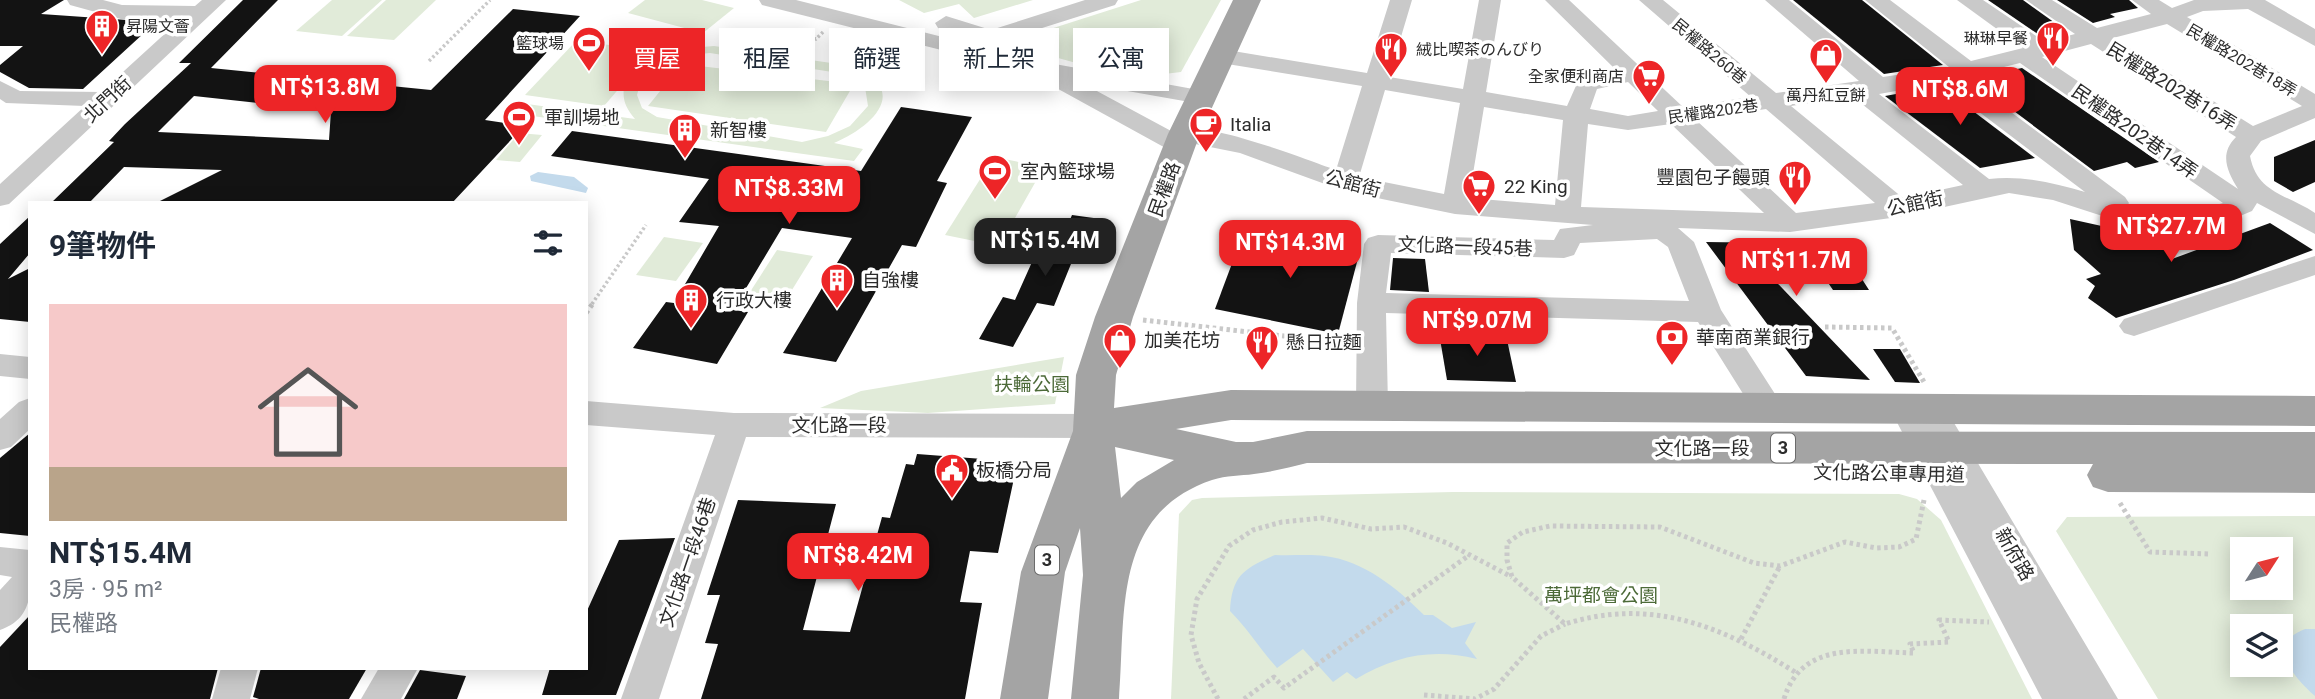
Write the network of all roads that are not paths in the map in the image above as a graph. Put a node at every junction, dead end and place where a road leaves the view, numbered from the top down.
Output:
1 (78, 0) edge
2 (770, 0) edge
3 (1042, 0) edge
4 (1073, 0) edge
5 (1107, 0) edge
6 (1247, 0) edge
7 (1401, 0) edge
8 (1490, 0) edge
9 (1556, 0) edge
10 (1650, 0) edge
11 (1776, 0) edge
12 (1876, 0) edge
13 (1968, 0) edge
14 (2037, 0) edge
15 (2143, 0) edge
16 (2251, 1) edge
17 (2197, 2) edge
18 (208, 7) edge
19 (2170, 16) junction
20 (962, 28) edge
21 (965, 28) edge
22 (1019, 28) edge
23 (939, 29) edge
24 (2094, 36) junction
25 (2315, 39) edge
26 (2034, 53) junction
27 (1221, 56) junction
28 (1059, 72) edge
29 (1957, 73) junction
30 (1632, 74) junction
31 (1059, 78) edge
32 (1378, 81) junction
33 (1869, 88) junction
34 (5, 97) edge
35 (1201, 97) junction
36 (1475, 97) junction
37 (107, 99) junction
38 (1770, 103) junction
39 (2315, 106) edge
40 (1576, 115) junction
41 (1675, 116) junction
42 (2250, 135) junction
43 (1182, 140) junction
44 (35, 166) junction
45 (0, 180) edge
46 (1345, 182) junction
47 (1984, 188) junction
48 (2315, 194) edge
49 (0, 198) edge
50 (2248, 198) junction
51 (1455, 205) junction
52 (2284, 205) junction
53 (1898, 208) junction
54 (1567, 214) junction
55 (2136, 218) junction
56 (1790, 223) junction
57 (2315, 225) edge
58 (1662, 230) joint
59 (2315, 265) edge
60 (1371, 303) junction
61 (1707, 312) junction
62 (2134, 326) dead end
63 (0, 365) edge
64 (28, 368) edge
65 (1372, 406) junction
66 (1768, 408) junction
67 (2315, 411) edge
68 (28, 412) edge
69 (588, 412) edge
70 (734, 425) junction
71 (1093, 426) junction
72 (0, 438) edge
73 (1934, 443) junction
74 (2315, 448) edge
75 (1244, 458) junction
76 (2315, 476) edge
77 (0, 561) edge
78 (28, 564) edge
79 (1106, 575) junction
80 (28, 582) edge
81 (0, 615) edge
82 (239, 670) edge
83 (399, 670) edge
84 (231, 699) edge
85 (380, 699) edge
86 (640, 699) edge
87 (1024, 699) edge
88 (1095, 699) edge
89 (2062, 699) edge
90 (2099, 699) edge

1 - 18 street
2 - 23 street
3 - 20 street
4 - 21 street
5 - 22 street
6 - 27 main road, 民權路
7 - 32 street
8 - 36 street
9 - 30 street
10 - 38 street, 民權路260巷
11 - 33 street
12 - 29 street
13 - 26 street, 民權路202巷14弄
14 - 24 street, 民權路202巷16弄
15 - 19 street, 民權路202巷18弄
16 - 17 street, 民權路202巷
16 - 25 street
17 - 19 street, 民權路202巷
18 - 37 street, 北門街
19 - 24 street, 民權路202巷
19 - 39 street, 民權路202巷18弄
24 - 26 street, 民權路202巷
24 - 42 street, 民權路202巷16弄
26 - 29 street, 民權路202巷
26 - 50 street, 民權路202巷14弄
27 - 32 street, 民權路202巷
27 - 35 main road, 民權路
28 - 35 street
29 - 33 street, 民權路202巷
29 - 55 street
30 - 40 street
30 - 41 street
31 - 43 street, 公館街
32 - 36 street, 民權路202巷
32 - 46 street
33 - 38 street, 民權路202巷
33 - 47 street
34 - 37 street
35 - 43 main road, 民權路
36 - 40 street, 民權路202巷
36 - 51 street
37 - 44 street, 北門街
38 - 41 street, 民權路202巷
38 - 53 street, 民權路260巷
39 - 42 street
40 - 41 street, 民權路202巷
40 - 54 street
41 - 56 street
42 - 50 street
43 - 46 street, 公館街
43 - 71 main road, 民權路
44 - 45 street
44 - 49 street, 北門街
46 - 51 street, 公館街
47 - 53 street, 公館街
47 - 55 street, 公館街
48 - 52 street
50 - 52 street, 民權路202巷14弄
50 - 55 street, 公館街
51 - 54 street, 公館街
52 - 57 street, 民權路202巷14弄
53 - 56 street, 公館街
54 - 56 street, 公館街
58 - 60 lane, 文化路一段45巷
58 - 61 street
59 - 62 street
60 - 61 street
60 - 65 lane, 文化路一段45巷
61 - 66 street
63 - 64 street
65 - 66 main road, 文化路一段 / 3
65 - 71 main road, 文化路一段 / 3
66 - 73 main road, 文化路一段 / 3
67 - 73 main road, 文化路一段 / 3
68 - 72 street
69 - 70 street, 文化路一段
70 - 71 street, 文化路一段
70 - 86 street, 文化路一段46巷
71 - 75 main road, 文化路一段 / 3
71 - 79 main road, 民權路
71 - 87 main road, 民權路 / 3
73 - 74 main road, 文化路一段 / 3
73 - 75 main road, 文化路公車專用道 / 3
73 - 76 main road, 文化路公車專用道 / 3
73 - 89 street, 新府路
73 - 90 street, 新府路
75 - 79 main road
77 - 78 street
79 - 88 main road, 民權路
80 - 81 street
82 - 84 street
83 - 85 street

